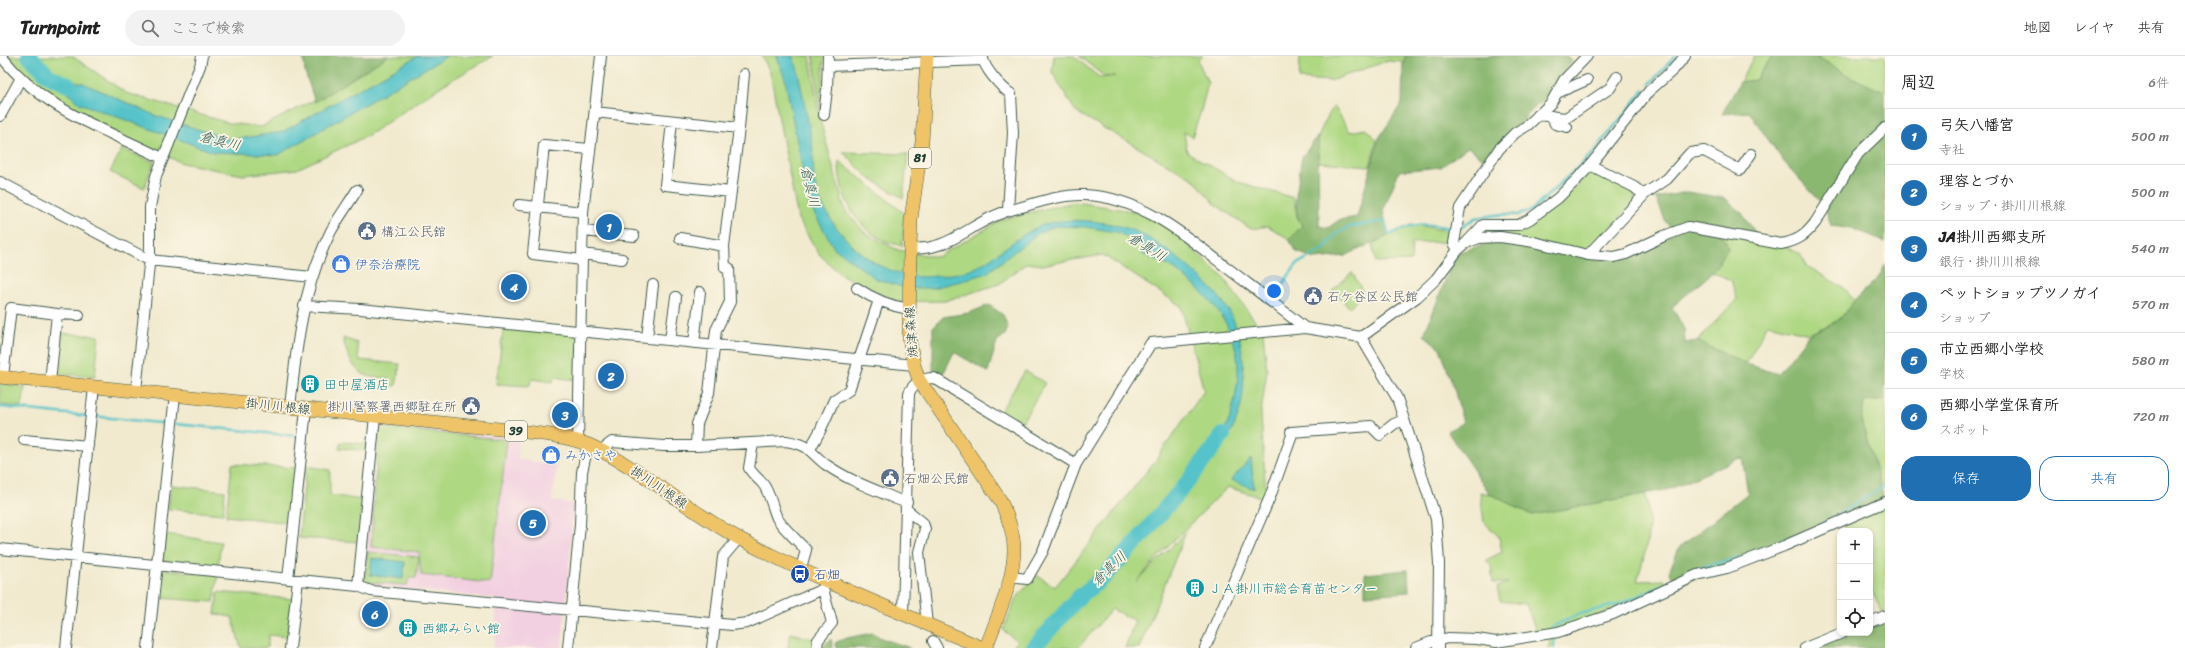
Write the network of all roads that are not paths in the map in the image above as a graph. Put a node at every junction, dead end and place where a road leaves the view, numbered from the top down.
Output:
1 (1, 56) edge
2 (202, 56) edge
3 (601, 56) edge
4 (1587, 56) edge
5 (1685, 56) edge
6 (983, 58) edge
7 (928, 59) edge
8 (828, 61) edge
9 (744, 74) dead end
10 (1616, 77) dead end
11 (21, 78) junction
12 (1587, 80) dead end
13 (1557, 93) junction
14 (595, 112) junction
15 (824, 115) dead end
16 (1538, 115) junction
17 (0, 116) edge
18 (1552, 116) junction
19 (672, 122) junction
20 (739, 128) junction
21 (1567, 128) dead end
22 (1885, 128) edge
23 (590, 149) junction
24 (1751, 154) dead end
25 (163, 156) junction
26 (1590, 166) junction
27 (0, 182) edge
28 (357, 190) dead end
29 (731, 192) junction
30 (1644, 195) junction
31 (519, 205) dead end
32 (538, 208) junction
33 (1008, 210) junction
34 (583, 212) junction
35 (583, 231) junction
36 (634, 236) dead end
37 (680, 238) dead end
38 (724, 246) junction
39 (1462, 247) junction
40 (910, 255) junction
41 (1588, 255) junction
42 (582, 257) junction
43 (622, 259) dead end
44 (149, 260) junction
45 (312, 276) junction
46 (653, 285) dead end
47 (857, 288) dead end
48 (700, 292) dead end
49 (676, 297) dead end
50 (879, 300) junction
51 (304, 306) junction
52 (909, 307) junction
53 (57, 314) junction
54 (80, 315) dead end
55 (1305, 328) junction
56 (581, 332) junction
57 (1360, 337) junction
58 (647, 338) junction
59 (670, 340) junction
60 (694, 343) junction
61 (714, 345) junction
62 (861, 359) junction
63 (914, 365) junction
64 (2, 377) edge
65 (920, 380) junction
66 (50, 382) junction
67 (94, 387) junction
68 (136, 391) junction
69 (175, 395) junction
70 (290, 408) junction
71 (306, 409) junction
72 (376, 416) junction
73 (1404, 420) junction
74 (24, 440) dead end
75 (753, 444) junction
76 (88, 446) junction
77 (589, 446) junction
78 (696, 446) junction
79 (810, 449) junction
80 (1076, 464) junction
81 (1885, 502) edge
82 (907, 506) junction
83 (739, 538) junction
84 (0, 549) edge
85 (76, 557) junction
86 (157, 566) junction
87 (801, 568) junction
88 (905, 571) junction
89 (922, 571) junction
90 (1010, 577) junction
91 (293, 580) junction
92 (825, 585) junction
93 (358, 586) junction
94 (572, 610) junction
95 (903, 614) junction
96 (1885, 616) edge
97 (1873, 621) edge
98 (715, 623) junction
99 (927, 624) junction
100 (1837, 635) edge
101 (1438, 644) edge
102 (66, 648) edge
103 (148, 648) edge
104 (290, 648) edge
105 (568, 648) edge
106 (712, 648) edge
107 (817, 648) edge
108 (985, 648) edge
109 (1205, 648) edge
110 (1416, 648) edge
111 (1805, 648) edge

1 - 11 street
2 - 25 street
3 - 14 street
4 - 13 street
5 - 26 street
6 - 7 street
6 - 33 street
7 - 8 street
7 - 40 main road, 焼津森線 / 81
8 - 15 street
9 - 20 street
10 - 18 street
11 - 17 street
11 - 25 street
12 - 13 street
13 - 16 street
14 - 19 street
14 - 23 street
16 - 18 street
16 - 39 street
18 - 21 street
19 - 20 street
19 - 29 street
20 - 29 street
22 - 41 street
23 - 32 street
23 - 34 street
24 - 30 street
25 - 44 street
26 - 30 street
26 - 39 street
27 - 44 street
28 - 45 street
29 - 38 street
30 - 41 street
31 - 32 street
32 - 34 street
32 - 42 street
33 - 40 street
33 - 55 street
34 - 35 street
35 - 36 street
35 - 42 street
37 - 38 street
38 - 61 street
39 - 41 street
39 - 57 street
40 - 52 main road, 焼津森線 / 81
42 - 43 street
42 - 56 street
44 - 45 street
44 - 68 street
45 - 51 street
46 - 58 street
47 - 50 street
48 - 60 street
49 - 59 street
50 - 52 street
50 - 62 street
51 - 56 street
51 - 70 street
52 - 63 main road, 焼津森線 / 81
53 - 54 street
53 - 64 street
53 - 66 street
55 - 57 street
55 - 80 street
56 - 58 street
56 - 77 street
57 - 73 street
58 - 59 street
59 - 60 street
60 - 61 street
61 - 62 street
61 - 78 street
62 - 63 street
62 - 79 street
63 - 65 main road, 焼津森線 / 81
64 - 66 main road, 掛川川根線 / 39
65 - 80 street
65 - 82 street
65 - 90 main road, 焼津森線 / 81
66 - 67 main road, 掛川川根線 / 39
67 - 68 main road, 掛川川根線 / 39
67 - 76 street
68 - 69 main road, 掛川川根線 / 39
69 - 70 main road, 掛川川根線 / 39
69 - 86 street
70 - 71 main road, 掛川川根線 / 39
71 - 72 main road, 掛川川根線 / 39
71 - 91 street
72 - 77 main road, 掛川川根線 / 39
72 - 93 street
73 - 101 street
73 - 109 street
74 - 76 street
75 - 78 street
75 - 79 street
75 - 87 street
76 - 85 street
77 - 78 street
77 - 83 main road, 掛川川根線 / 39
77 - 94 street
79 - 82 street
80 - 90 street
81 - 101 street
82 - 88 street
82 - 89 street
83 - 87 main road, 掛川川根線 / 39
83 - 98 street
84 - 85 street
85 - 86 street
85 - 102 street
86 - 91 street
86 - 103 street
87 - 92 main road, 掛川川根線 / 39
88 - 89 street
88 - 95 street
89 - 99 street
90 - 108 main road, 焼津森線 / 81
91 - 93 street
91 - 104 street
92 - 95 main road, 掛川川根線 / 39
92 - 98 street
92 - 107 street
93 - 94 street
94 - 98 street
94 - 105 street
95 - 99 main road, 掛川川根線 / 39
96 - 97 street
98 - 106 street
99 - 108 main road, 掛川川根線 / 39
100 - 111 street
101 - 110 street

